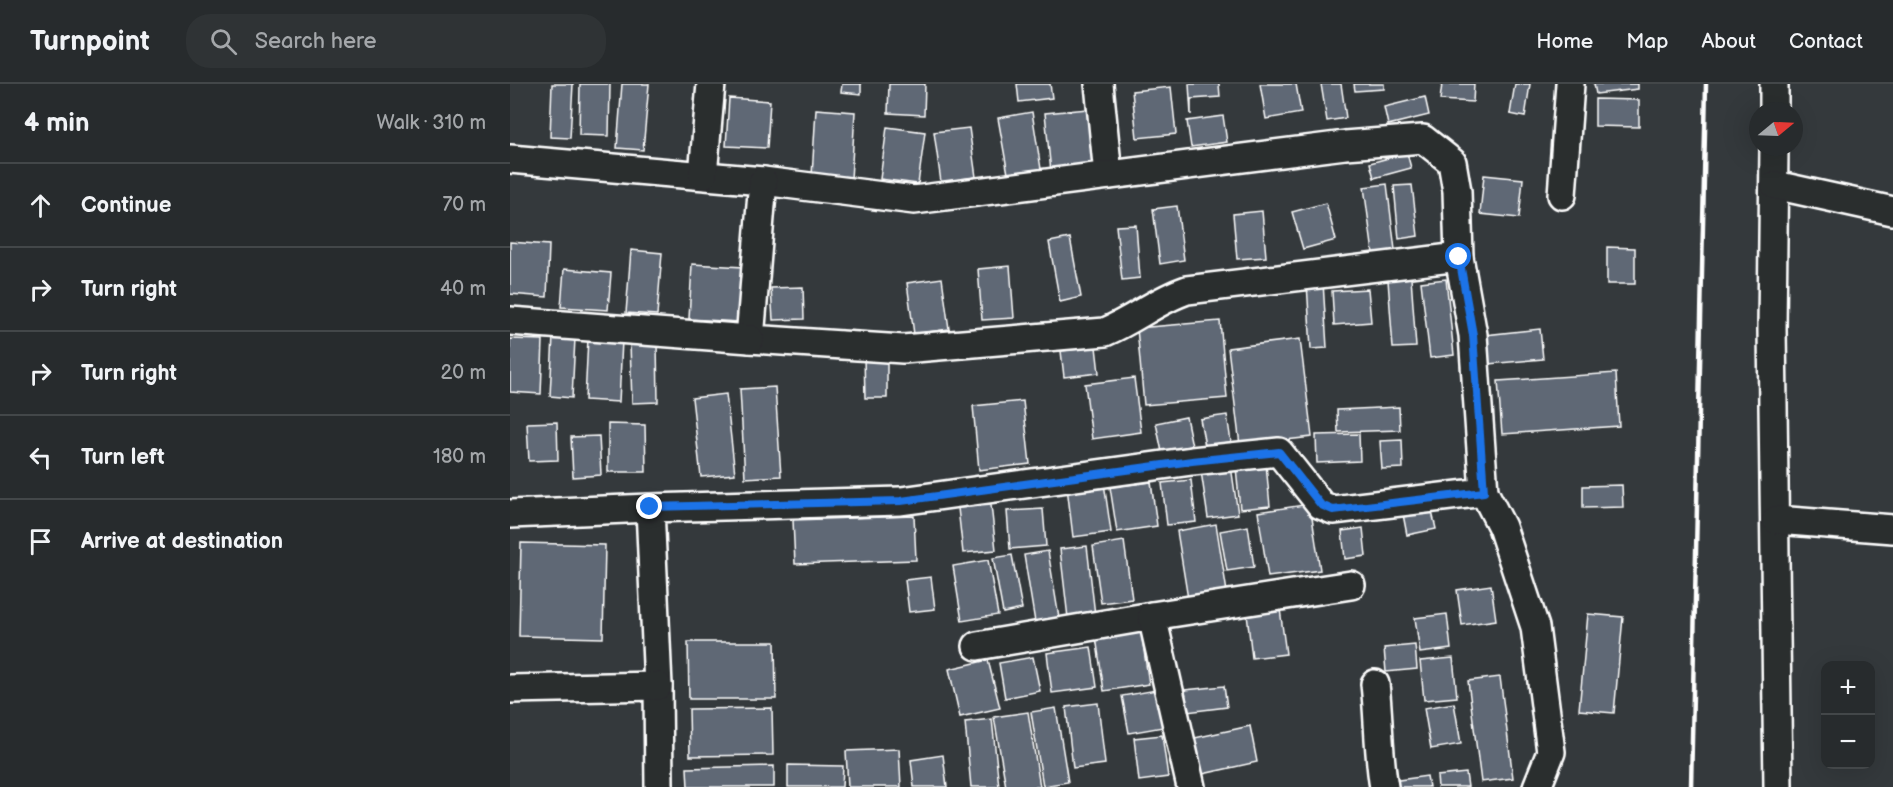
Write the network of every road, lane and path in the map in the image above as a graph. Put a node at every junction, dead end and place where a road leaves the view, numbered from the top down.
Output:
1 (711, 84) edge
2 (1099, 84) edge
3 (1570, 84) edge
4 (1774, 84) edge
5 (1774, 102) edge
6 (1774, 156) edge
7 (510, 159) edge
8 (703, 175) junction
9 (1108, 175) junction
10 (763, 181) junction
11 (1775, 185) junction
12 (1562, 195) dead end
13 (1893, 211) edge
14 (1459, 257) junction
15 (510, 321) edge
16 (750, 339) junction
17 (1484, 492) junction
18 (650, 507) junction
19 (510, 514) edge
20 (1776, 520) junction
21 (1893, 529) edge
22 (1351, 585) dead end
23 (1152, 616) junction
24 (977, 646) dead end
25 (1375, 684) dead end
26 (658, 686) junction
27 (510, 689) edge
28 (659, 787) edge
29 (1191, 787) edge
30 (1384, 787) edge
31 (1537, 787) edge
32 (1778, 787) edge

1 - 8 street
2 - 9 street
3 - 12 street
4 - 5 street
6 - 11 street
7 - 8 street
8 - 10 street
9 - 10 street
9 - 14 street
10 - 16 street
11 - 13 street
11 - 20 street
14 - 16 street
14 - 17 street
15 - 16 street
17 - 18 street
17 - 31 street
18 - 19 street
18 - 26 street
20 - 21 street
20 - 32 street
22 - 23 street
23 - 24 street
23 - 29 street
25 - 30 street
26 - 27 street
26 - 28 street

